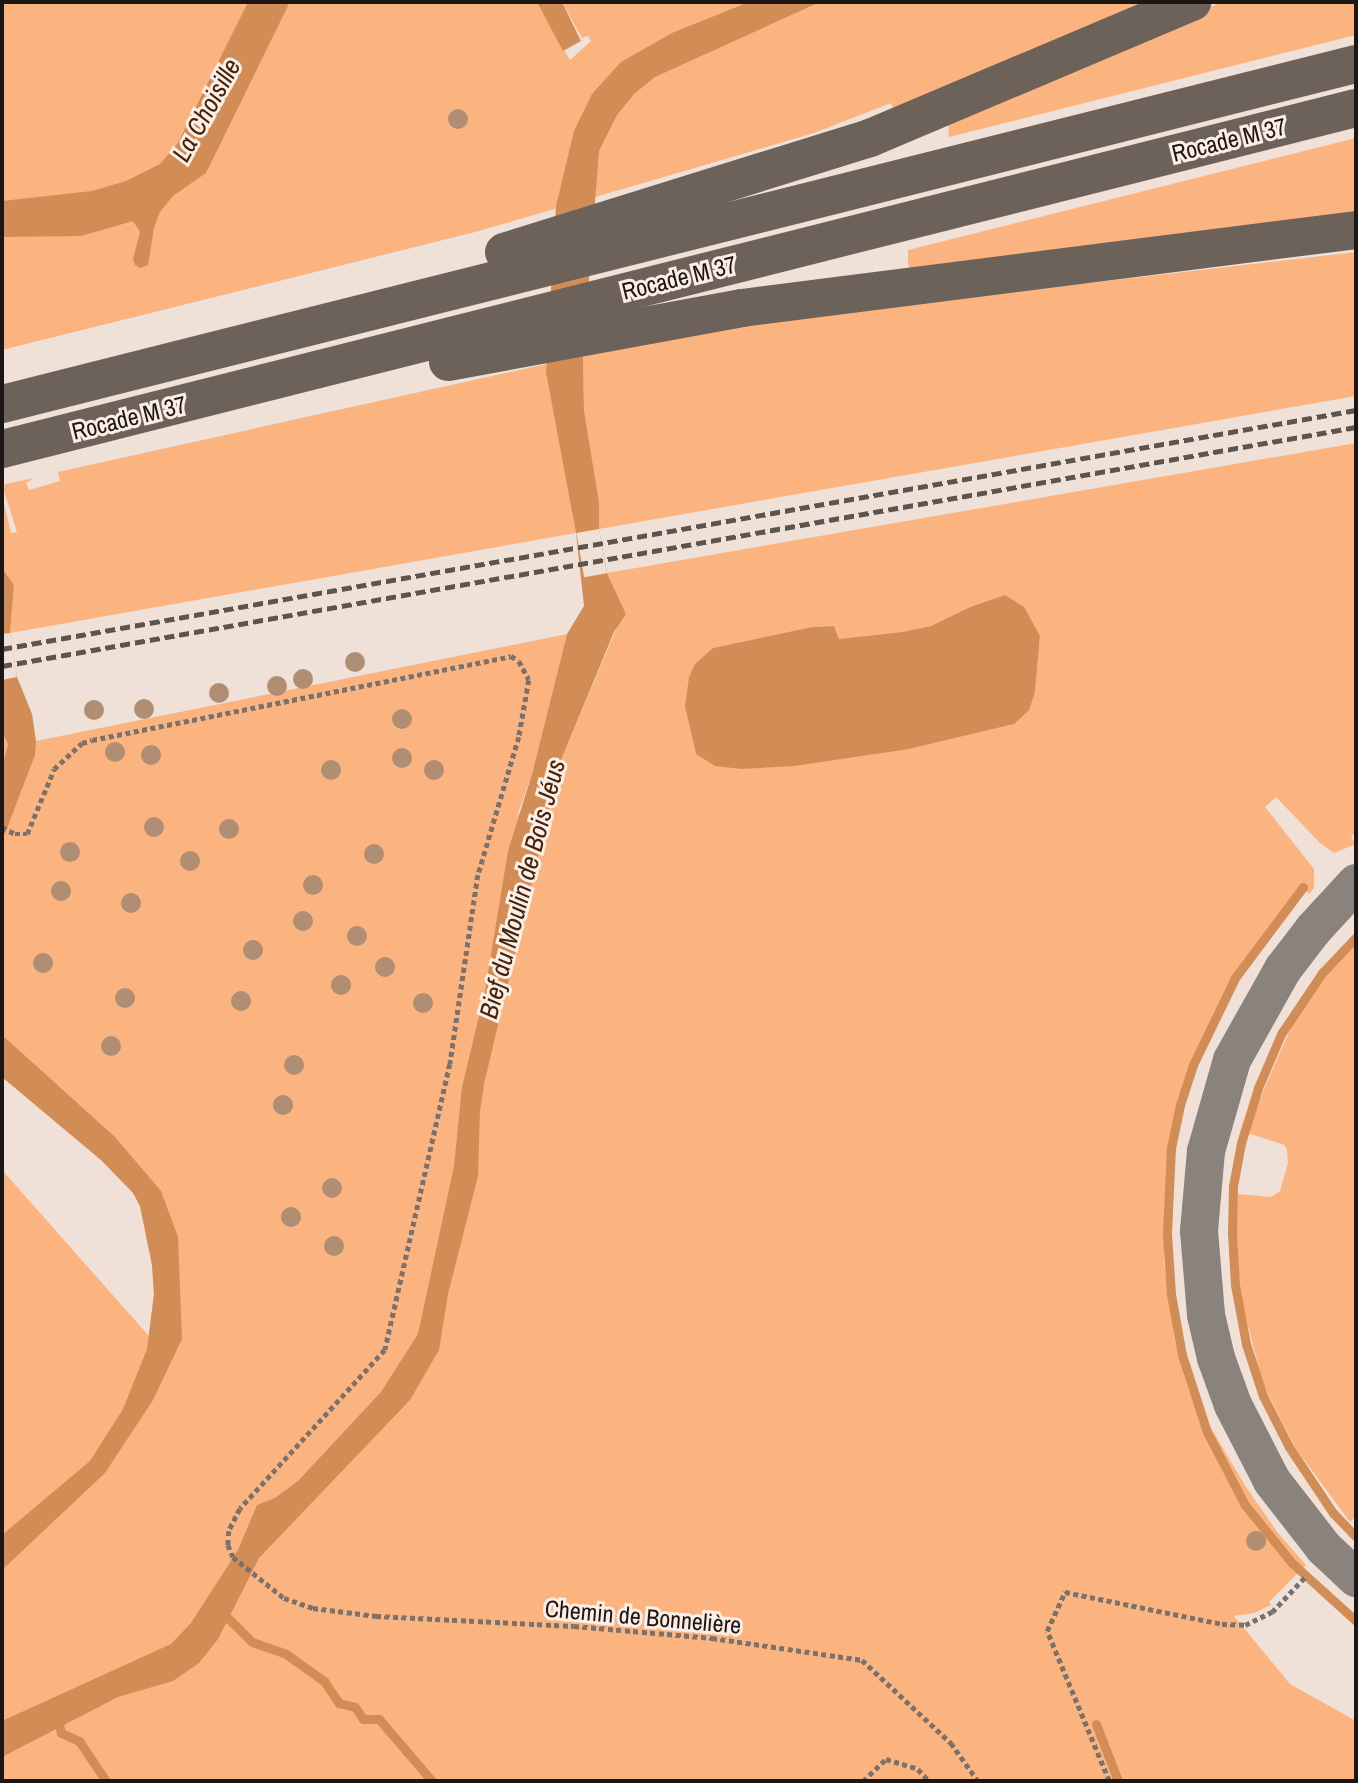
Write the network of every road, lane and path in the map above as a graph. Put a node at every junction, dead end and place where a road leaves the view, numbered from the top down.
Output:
1 (1192, 2) edge
2 (1356, 64) edge
3 (1356, 108) edge
4 (1356, 230) edge
5 (592, 241) junction
6 (586, 319) junction
7 (2, 404) edge
8 (2, 449) edge
9 (2, 827) edge
10 (1356, 883) edge
11 (1356, 1578) edge
12 (1272, 1612) dead end
13 (863, 1781) edge
14 (929, 1781) edge
15 (978, 1781) edge
16 (1109, 1781) edge

1 - 5 highway
2 - 5 highway, Rocade M 37
3 - 6 highway, Rocade M 37
4 - 6 highway
5 - 7 highway, Rocade M 37
6 - 8 highway, Rocade M 37
9 - 15 path, Chemin de Bonnelière
10 - 11 main road
12 - 16 path
13 - 14 path

